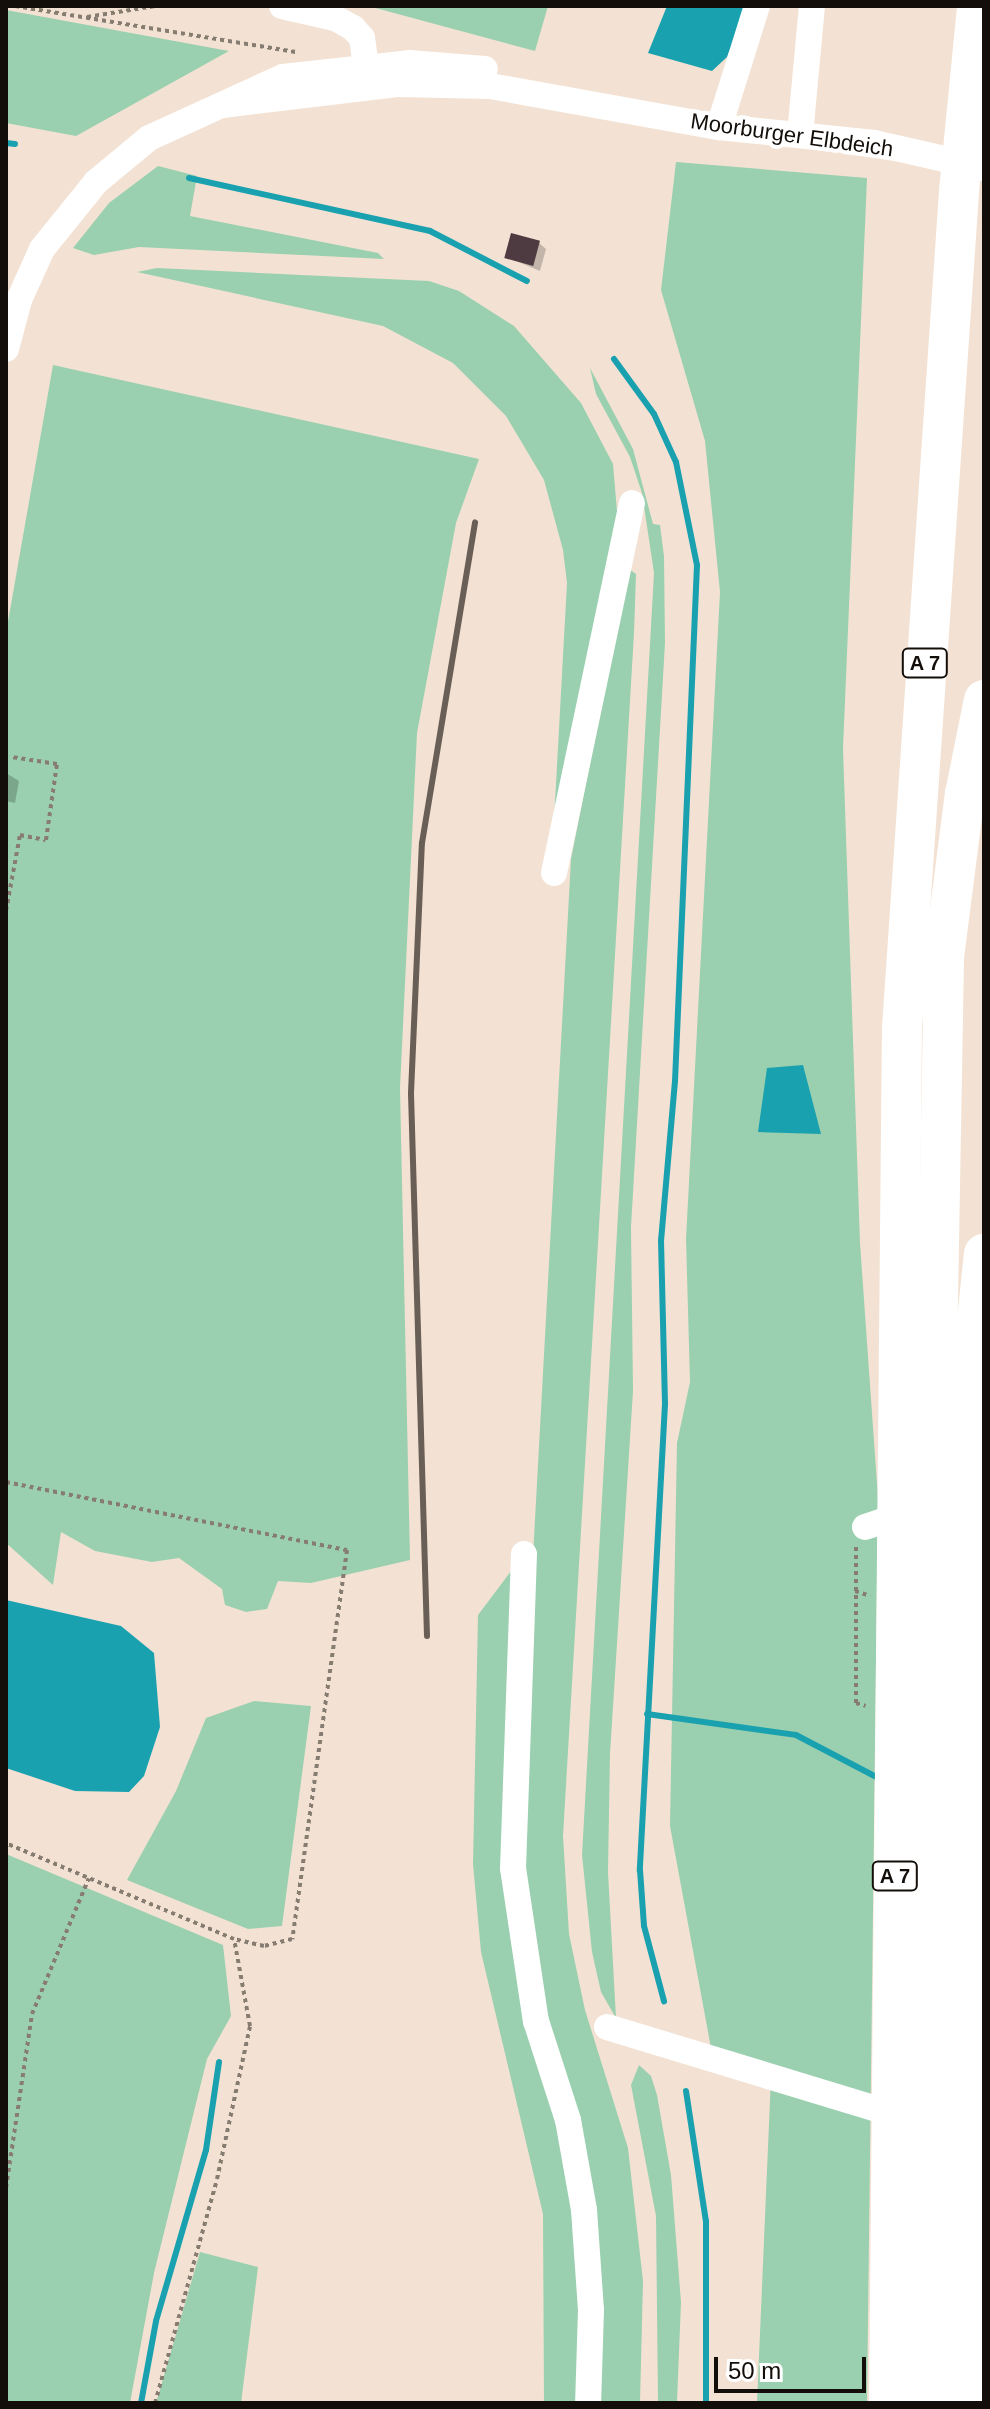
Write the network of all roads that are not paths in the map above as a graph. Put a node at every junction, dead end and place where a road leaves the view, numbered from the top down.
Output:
1 (757, 6) edge
2 (812, 6) edge
3 (977, 6) edge
4 (287, 7) edge
5 (366, 65) junction
6 (397, 84) junction
7 (600, 102) junction
8 (223, 105) junction
9 (719, 127) junction
10 (800, 135) junction
11 (969, 166) edge
12 (6, 349) edge
13 (632, 503) dead end
14 (984, 700) edge
15 (554, 873) dead end
16 (984, 1254) edge
17 (953, 1370) junction
18 (984, 1513) edge
19 (865, 1527) dead end
20 (524, 1554) dead end
21 (952, 1836) dead end
22 (607, 2027) dead end
23 (935, 2127) junction
24 (984, 2150) edge
25 (588, 2403) edge
26 (889, 2403) edge
27 (927, 2403) edge
28 (937, 2403) edge
29 (966, 2403) edge

1 - 9 street
2 - 10 street
3 - 11 highway, A 7
4 - 5 street
5 - 6 street
5 - 7 street, Moorburger Elbdeich
5 - 8 street, Moorburger Elbdeich
6 - 7 street, Moorburger Elbdeich
6 - 8 street, Moorburger Elbdeich
7 - 9 street, Moorburger Elbdeich
8 - 12 street, Moorburger Elbdeich
9 - 10 street, Moorburger Elbdeich
10 - 11 street, Moorburger Elbdeich
11 - 26 highway, A 7
13 - 15 street
14 - 17 highway, A 7
16 - 17 highway, A 7
17 - 27 highway, A 7
17 - 29 highway, A 7
18 - 19 street
20 - 25 street
21 - 23 street
22 - 23 street
23 - 24 street
23 - 28 street

